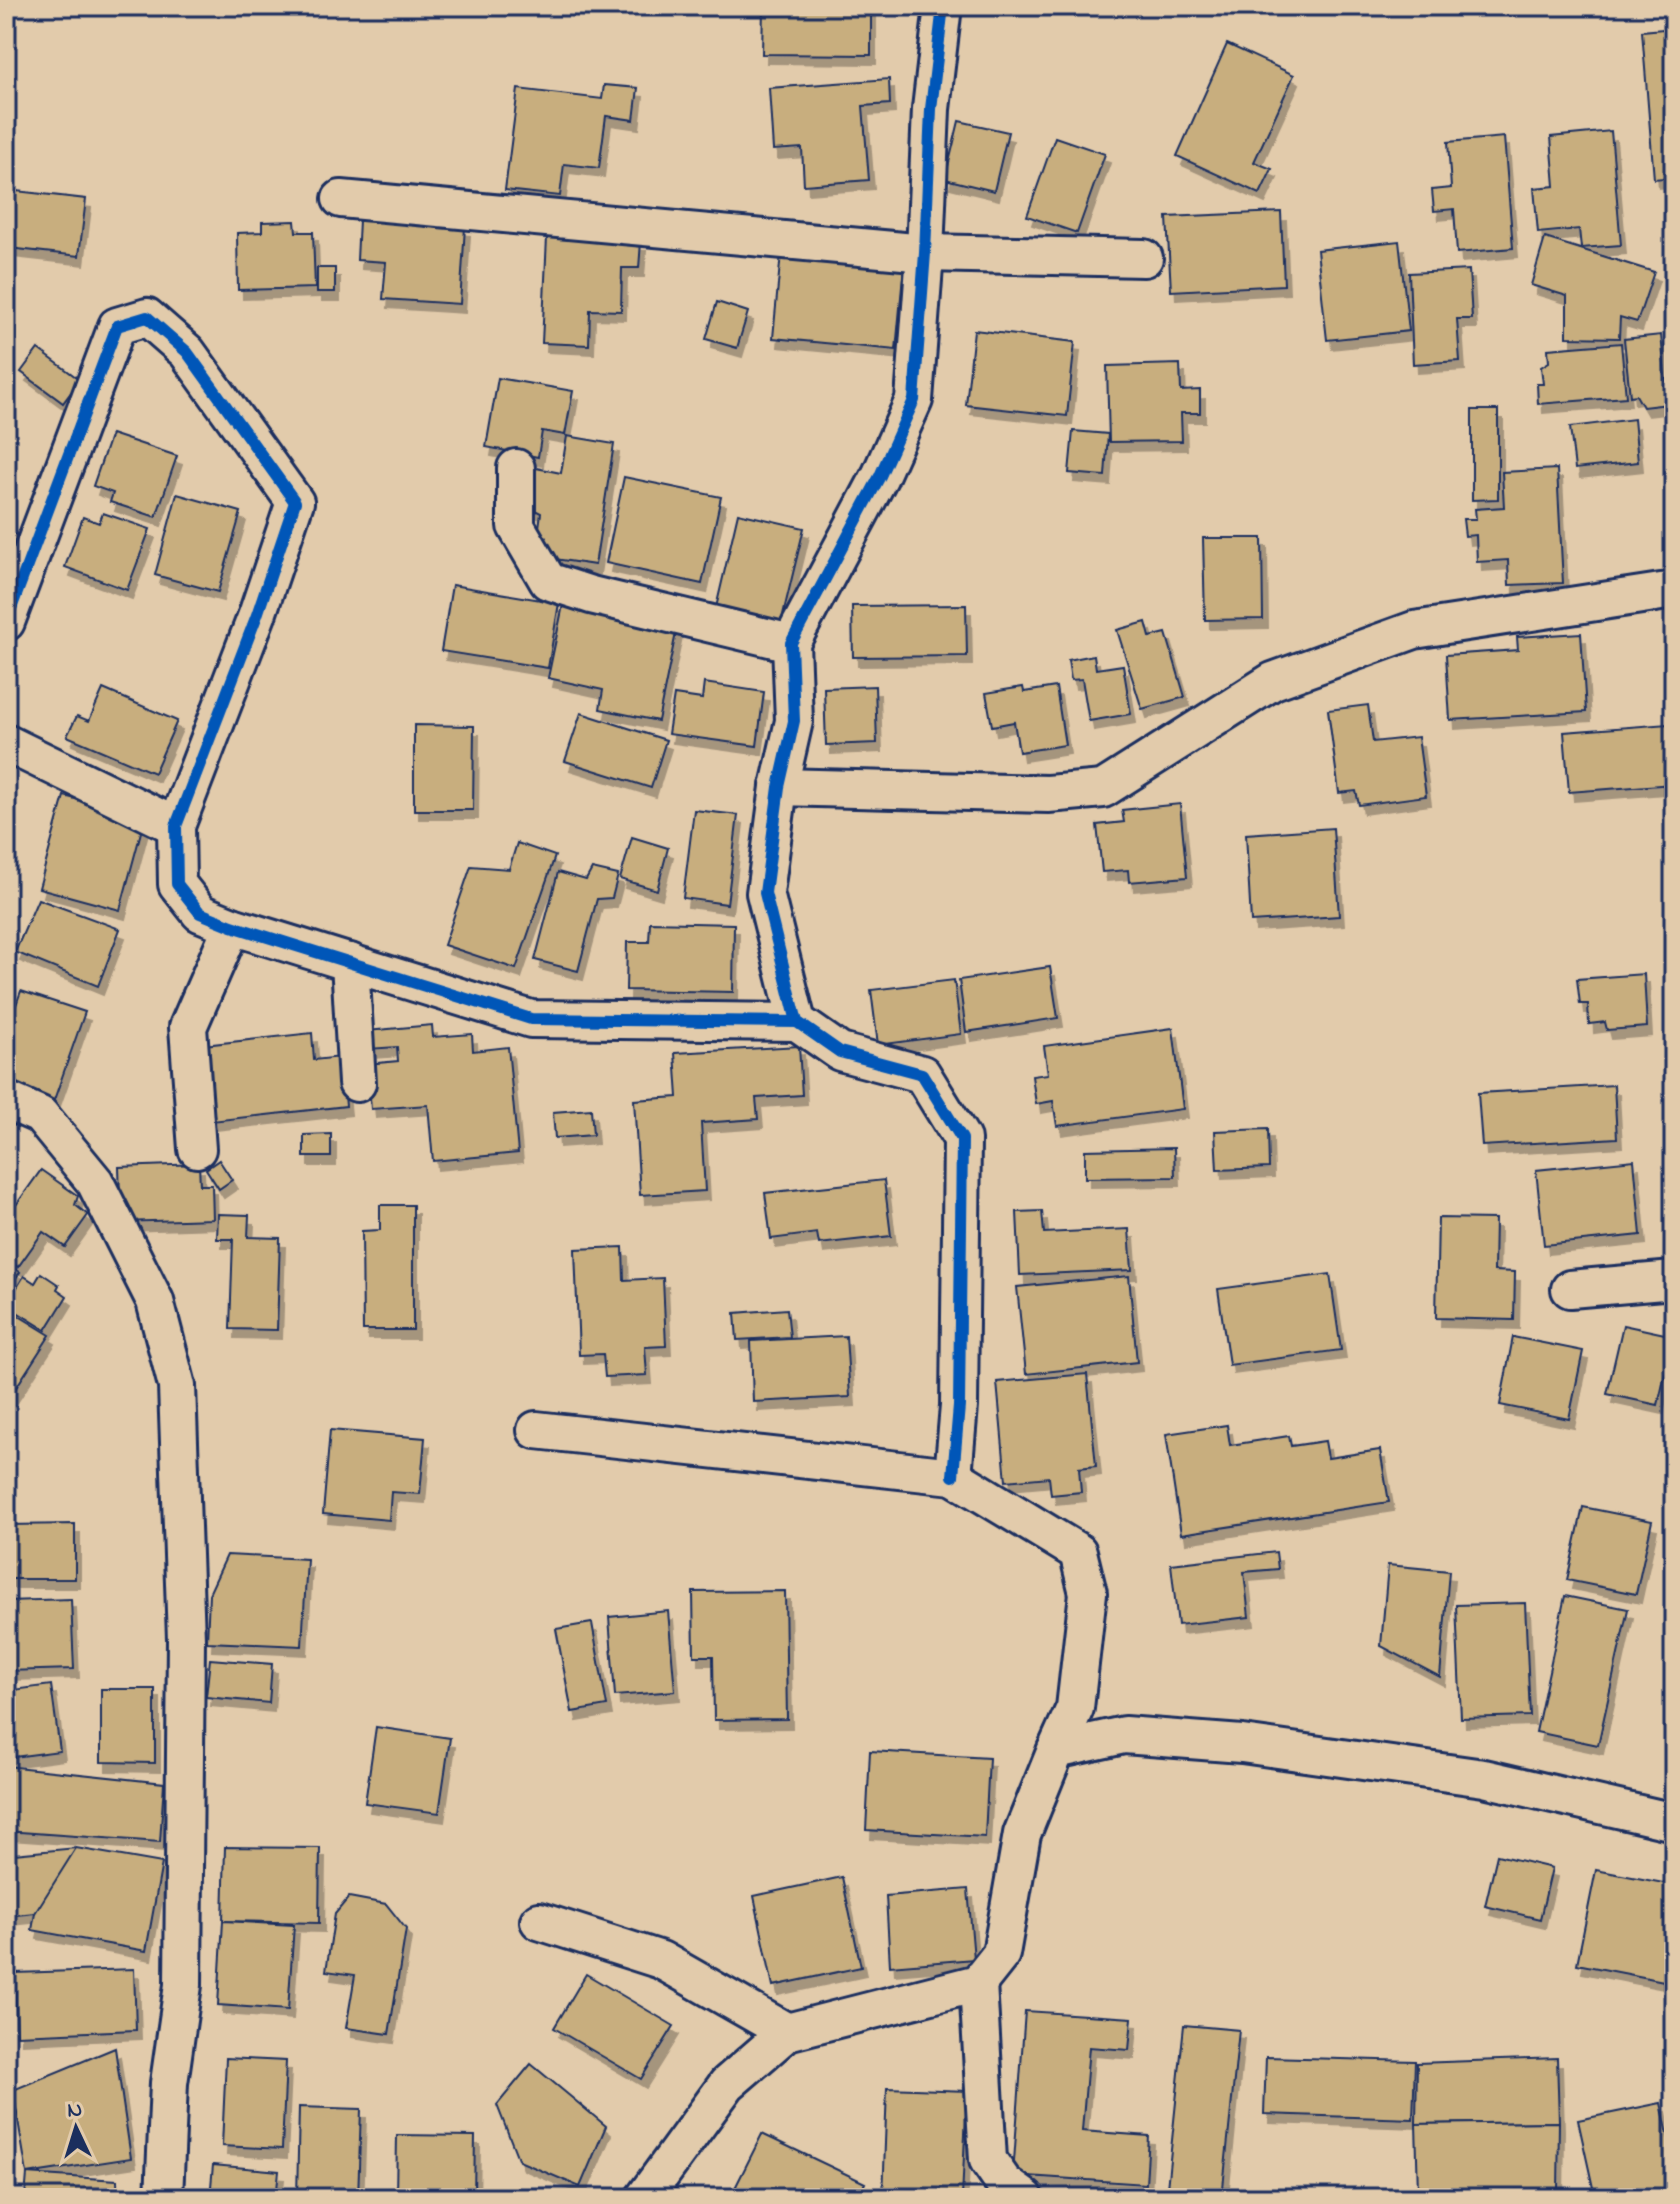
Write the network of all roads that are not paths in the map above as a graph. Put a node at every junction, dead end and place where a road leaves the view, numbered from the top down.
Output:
1 (943, 6) edge
2 (341, 199) dead end
3 (925, 253) junction
4 (1144, 258) dead end
5 (516, 468) dead end
6 (1674, 590) edge
7 (6, 622) edge
8 (791, 643) junction
9 (6, 743) edge
10 (779, 787) junction
11 (176, 826) junction
12 (232, 926) junction
13 (350, 962) junction
14 (797, 1022) junction
15 (357, 1083) dead end
16 (6, 1100) edge
17 (197, 1149) dead end
18 (1674, 1280) edge
19 (1570, 1289) dead end
20 (536, 1430) dead end
21 (953, 1476) junction
22 (1056, 1750) junction
23 (1674, 1822) edge
24 (539, 1921) dead end
25 (978, 1983) junction
26 (787, 2032) junction
27 (164, 2198) edge
28 (644, 2198) edge
29 (1025, 2198) edge

1 - 3 street
2 - 3 street
3 - 4 street
3 - 8 street
5 - 8 street
6 - 10 street
7 - 11 street
8 - 10 street
9 - 11 street
10 - 14 street
11 - 12 street
12 - 13 street
12 - 17 street
13 - 14 street
13 - 15 street
14 - 21 street
16 - 27 street
18 - 19 street
20 - 21 street
21 - 22 street
22 - 23 street
22 - 25 street
24 - 26 street
25 - 26 street
25 - 29 street
26 - 28 street

